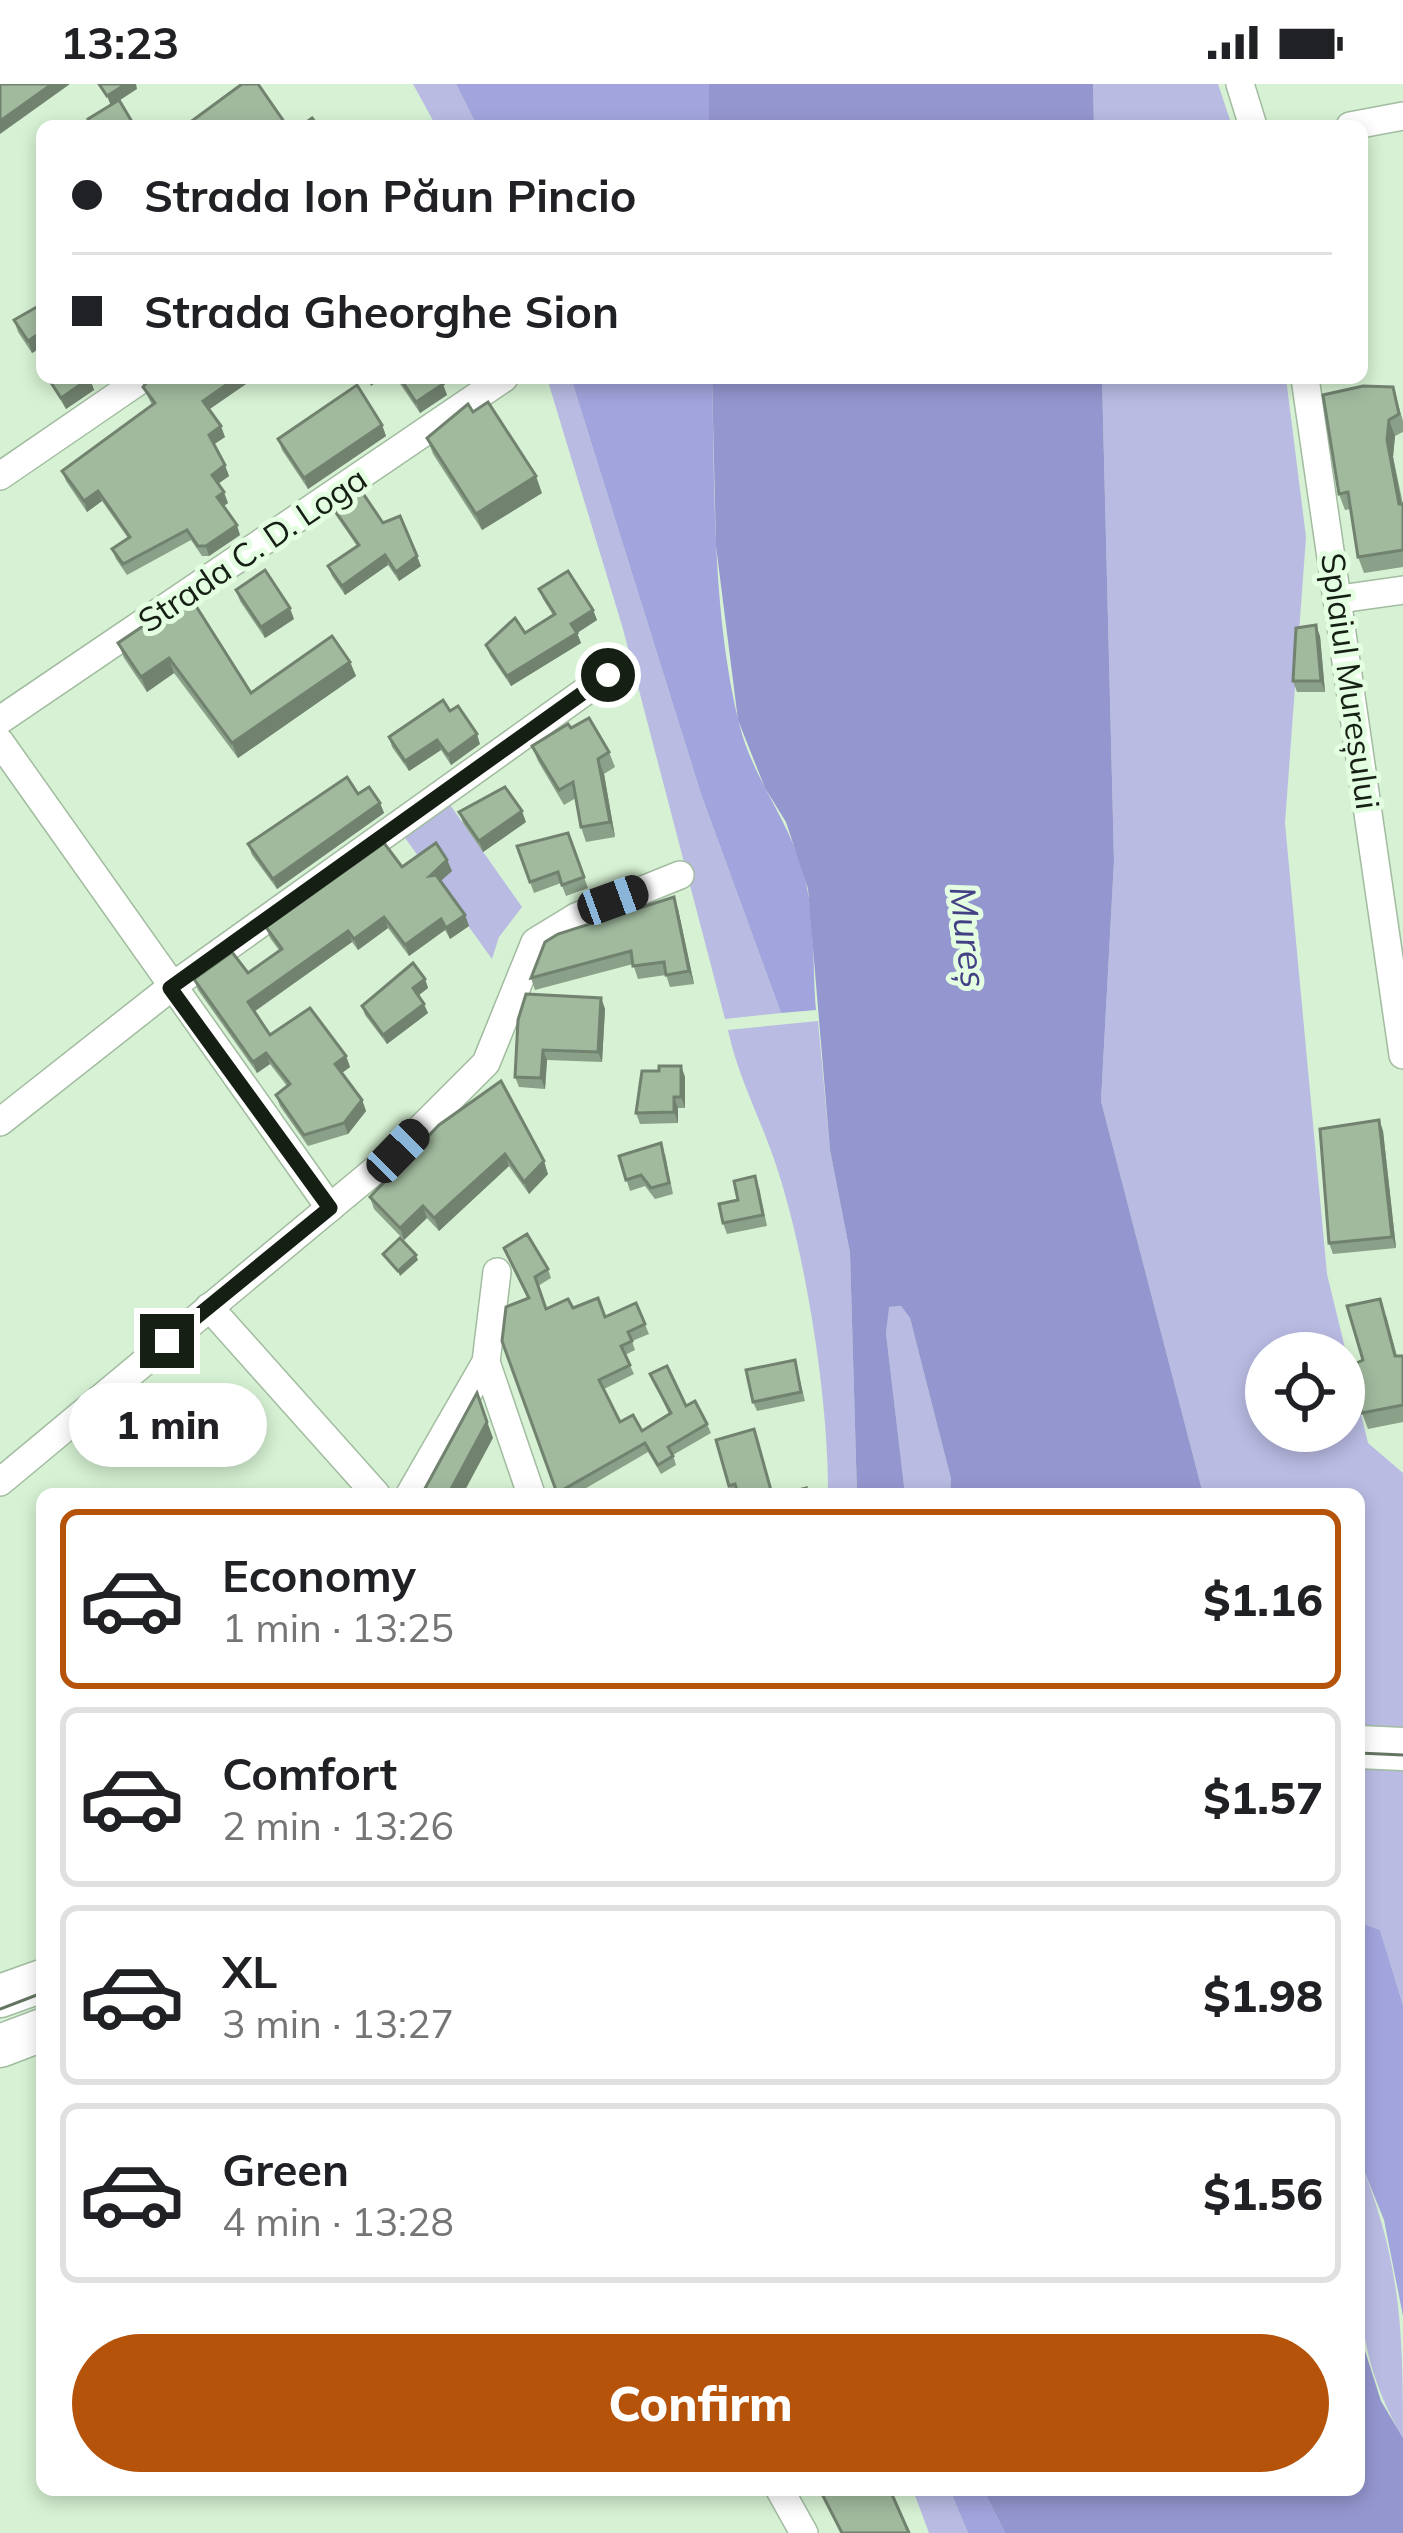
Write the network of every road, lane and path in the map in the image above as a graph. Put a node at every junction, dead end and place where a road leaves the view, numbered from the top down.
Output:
1 (1240, 84) edge
2 (1403, 116) edge
3 (1251, 120) edge
4 (1368, 123) edge
5 (134, 384) edge
6 (495, 384) edge
7 (1306, 384) edge
8 (0, 476) edge
9 (1403, 590) edge
10 (1340, 599) junction
11 (608, 675) dead end
12 (0, 720) edge
13 (0, 742) edge
14 (680, 875) dead end
15 (170, 988) junction
16 (1403, 1055) edge
17 (0, 1122) edge
18 (330, 1208) junction
19 (497, 1272) dead end
20 (209, 1307) junction
21 (486, 1362) junction
22 (0, 1482) edge
23 (371, 1488) edge
24 (413, 1488) edge
25 (529, 1488) edge
26 (1365, 1747) edge
27 (1403, 1749) edge
28 (1365, 1768) edge
29 (1403, 1769) edge
30 (36, 1984) edge
31 (0, 1996) edge
32 (36, 2032) edge
33 (0, 2046) edge
34 (783, 2496) edge
35 (804, 2533) edge

1 - 3 street
2 - 4 street
5 - 8 street
6 - 12 street, Strada C. D. Loga
7 - 10 street, Splaiul Mureșului
9 - 10 street
10 - 16 street, Splaiul Mureșului
11 - 15 street
13 - 15 street
14 - 18 street
15 - 17 street
15 - 18 street
18 - 20 street
19 - 21 street
20 - 22 street
20 - 23 street
21 - 24 street
21 - 25 street
26 - 27 main road
28 - 29 main road
30 - 31 main road
32 - 33 main road
34 - 35 street

